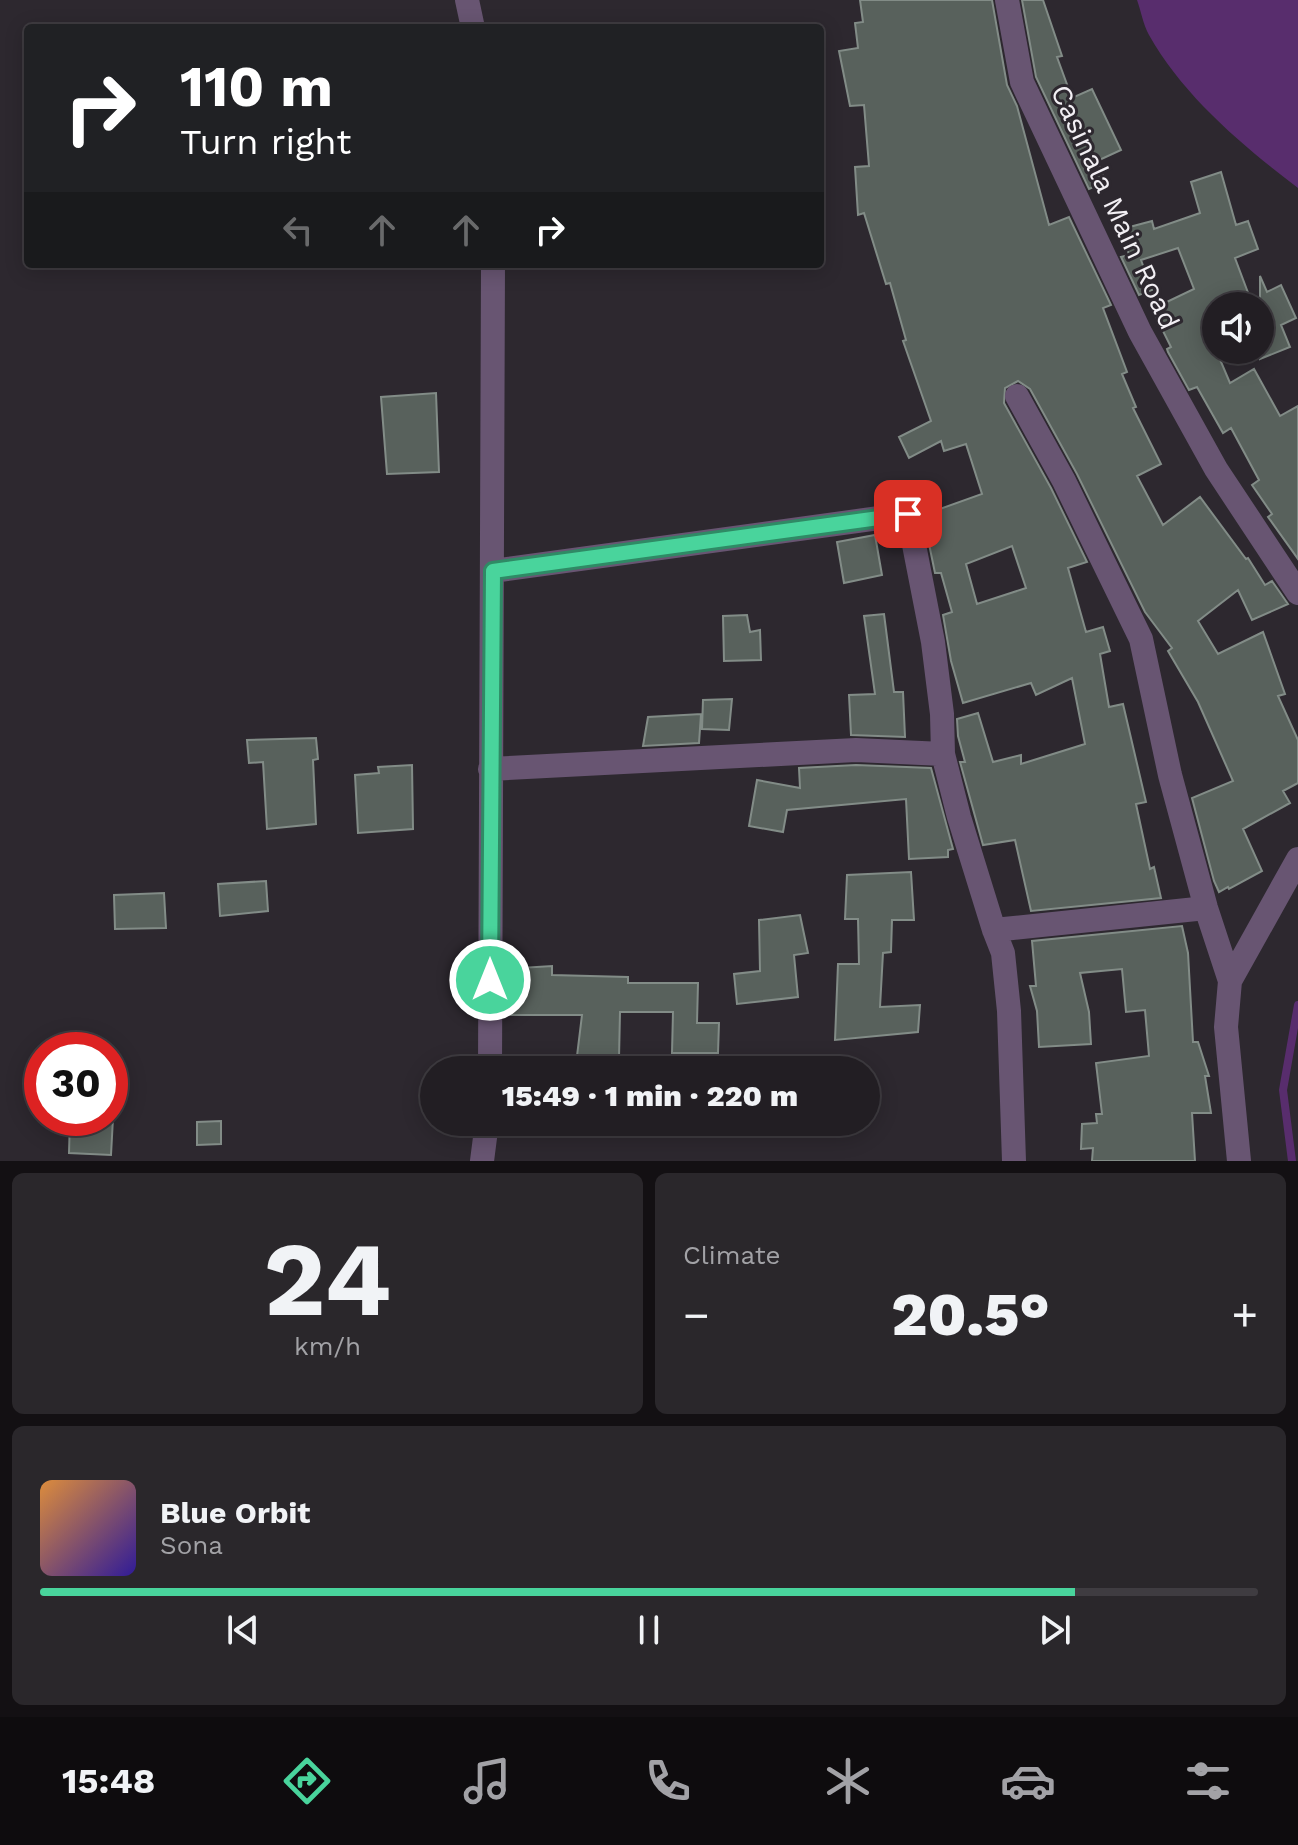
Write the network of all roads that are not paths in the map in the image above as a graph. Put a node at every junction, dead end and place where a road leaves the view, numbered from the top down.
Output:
1 (467, 0) edge
2 (1007, 0) edge
3 (472, 24) edge
4 (493, 268) edge
5 (1017, 396) dead end
6 (493, 571) junction
7 (1298, 593) edge
8 (943, 754) junction
9 (490, 769) junction
10 (1298, 859) edge
11 (1206, 908) junction
12 (994, 930) junction
13 (1230, 981) junction
14 (490, 1056) edge
15 (485, 1136) edge
16 (482, 1161) edge
17 (1014, 1161) edge
18 (1239, 1161) edge

1 - 3 street
2 - 7 street, Casinala Main Road
4 - 6 street
5 - 11 street
6 - 8 street
6 - 9 street
8 - 9 street
8 - 12 street
9 - 14 street
10 - 13 street
11 - 12 street
11 - 13 street
12 - 17 street
13 - 18 street
15 - 16 street

